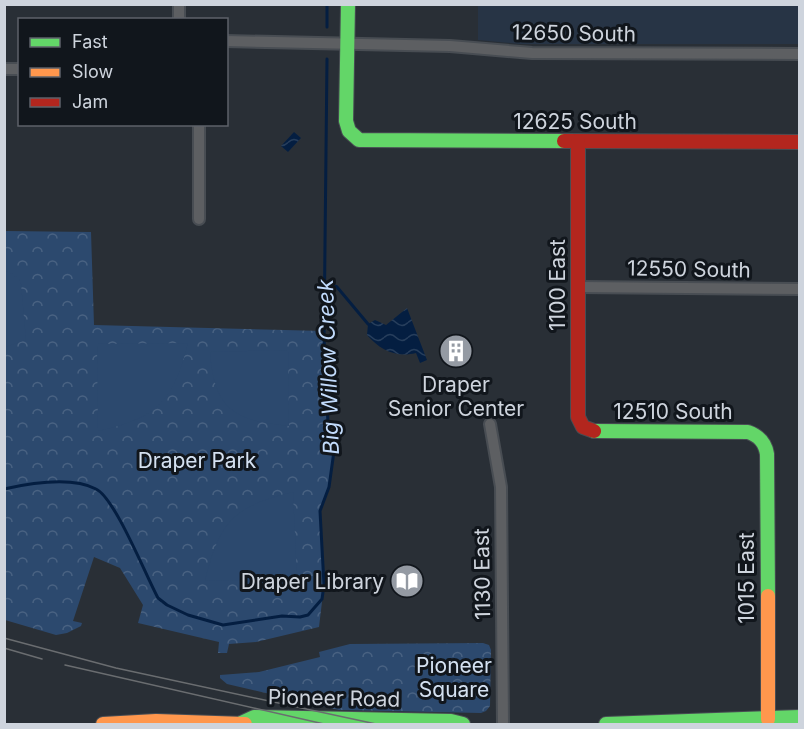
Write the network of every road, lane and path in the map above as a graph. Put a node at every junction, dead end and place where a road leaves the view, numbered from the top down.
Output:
1 (348, 4) edge
2 (228, 41) edge
3 (348, 42) junction
4 (800, 54) edge
5 (199, 126) edge
6 (578, 142) junction
7 (800, 142) edge
8 (199, 219) dead end
9 (578, 287) junction
10 (800, 289) edge
11 (490, 424) dead end
12 (584, 427) joint
13 (762, 439) joint
14 (800, 717) edge
15 (768, 719) junction
16 (103, 724) edge
17 (109, 724) edge
18 (243, 724) edge
19 (463, 724) edge
20 (503, 724) edge
21 (606, 724) edge

1 - 3 street
2 - 3 street, 12650 South
3 - 4 street, 12650 South
3 - 6 street, 12625 South
5 - 8 street
6 - 7 street, 12625 South
6 - 9 street, 1100 East
9 - 10 street, 12550 South
9 - 12 street, 1100 East
11 - 20 street, 1130 East
12 - 13 street, 12510 South
13 - 15 street, 1015 East
14 - 15 street
15 - 21 street
16 - 17 street, Pioneer Road
17 - 18 street, Pioneer Road
18 - 19 street, Pioneer Road

